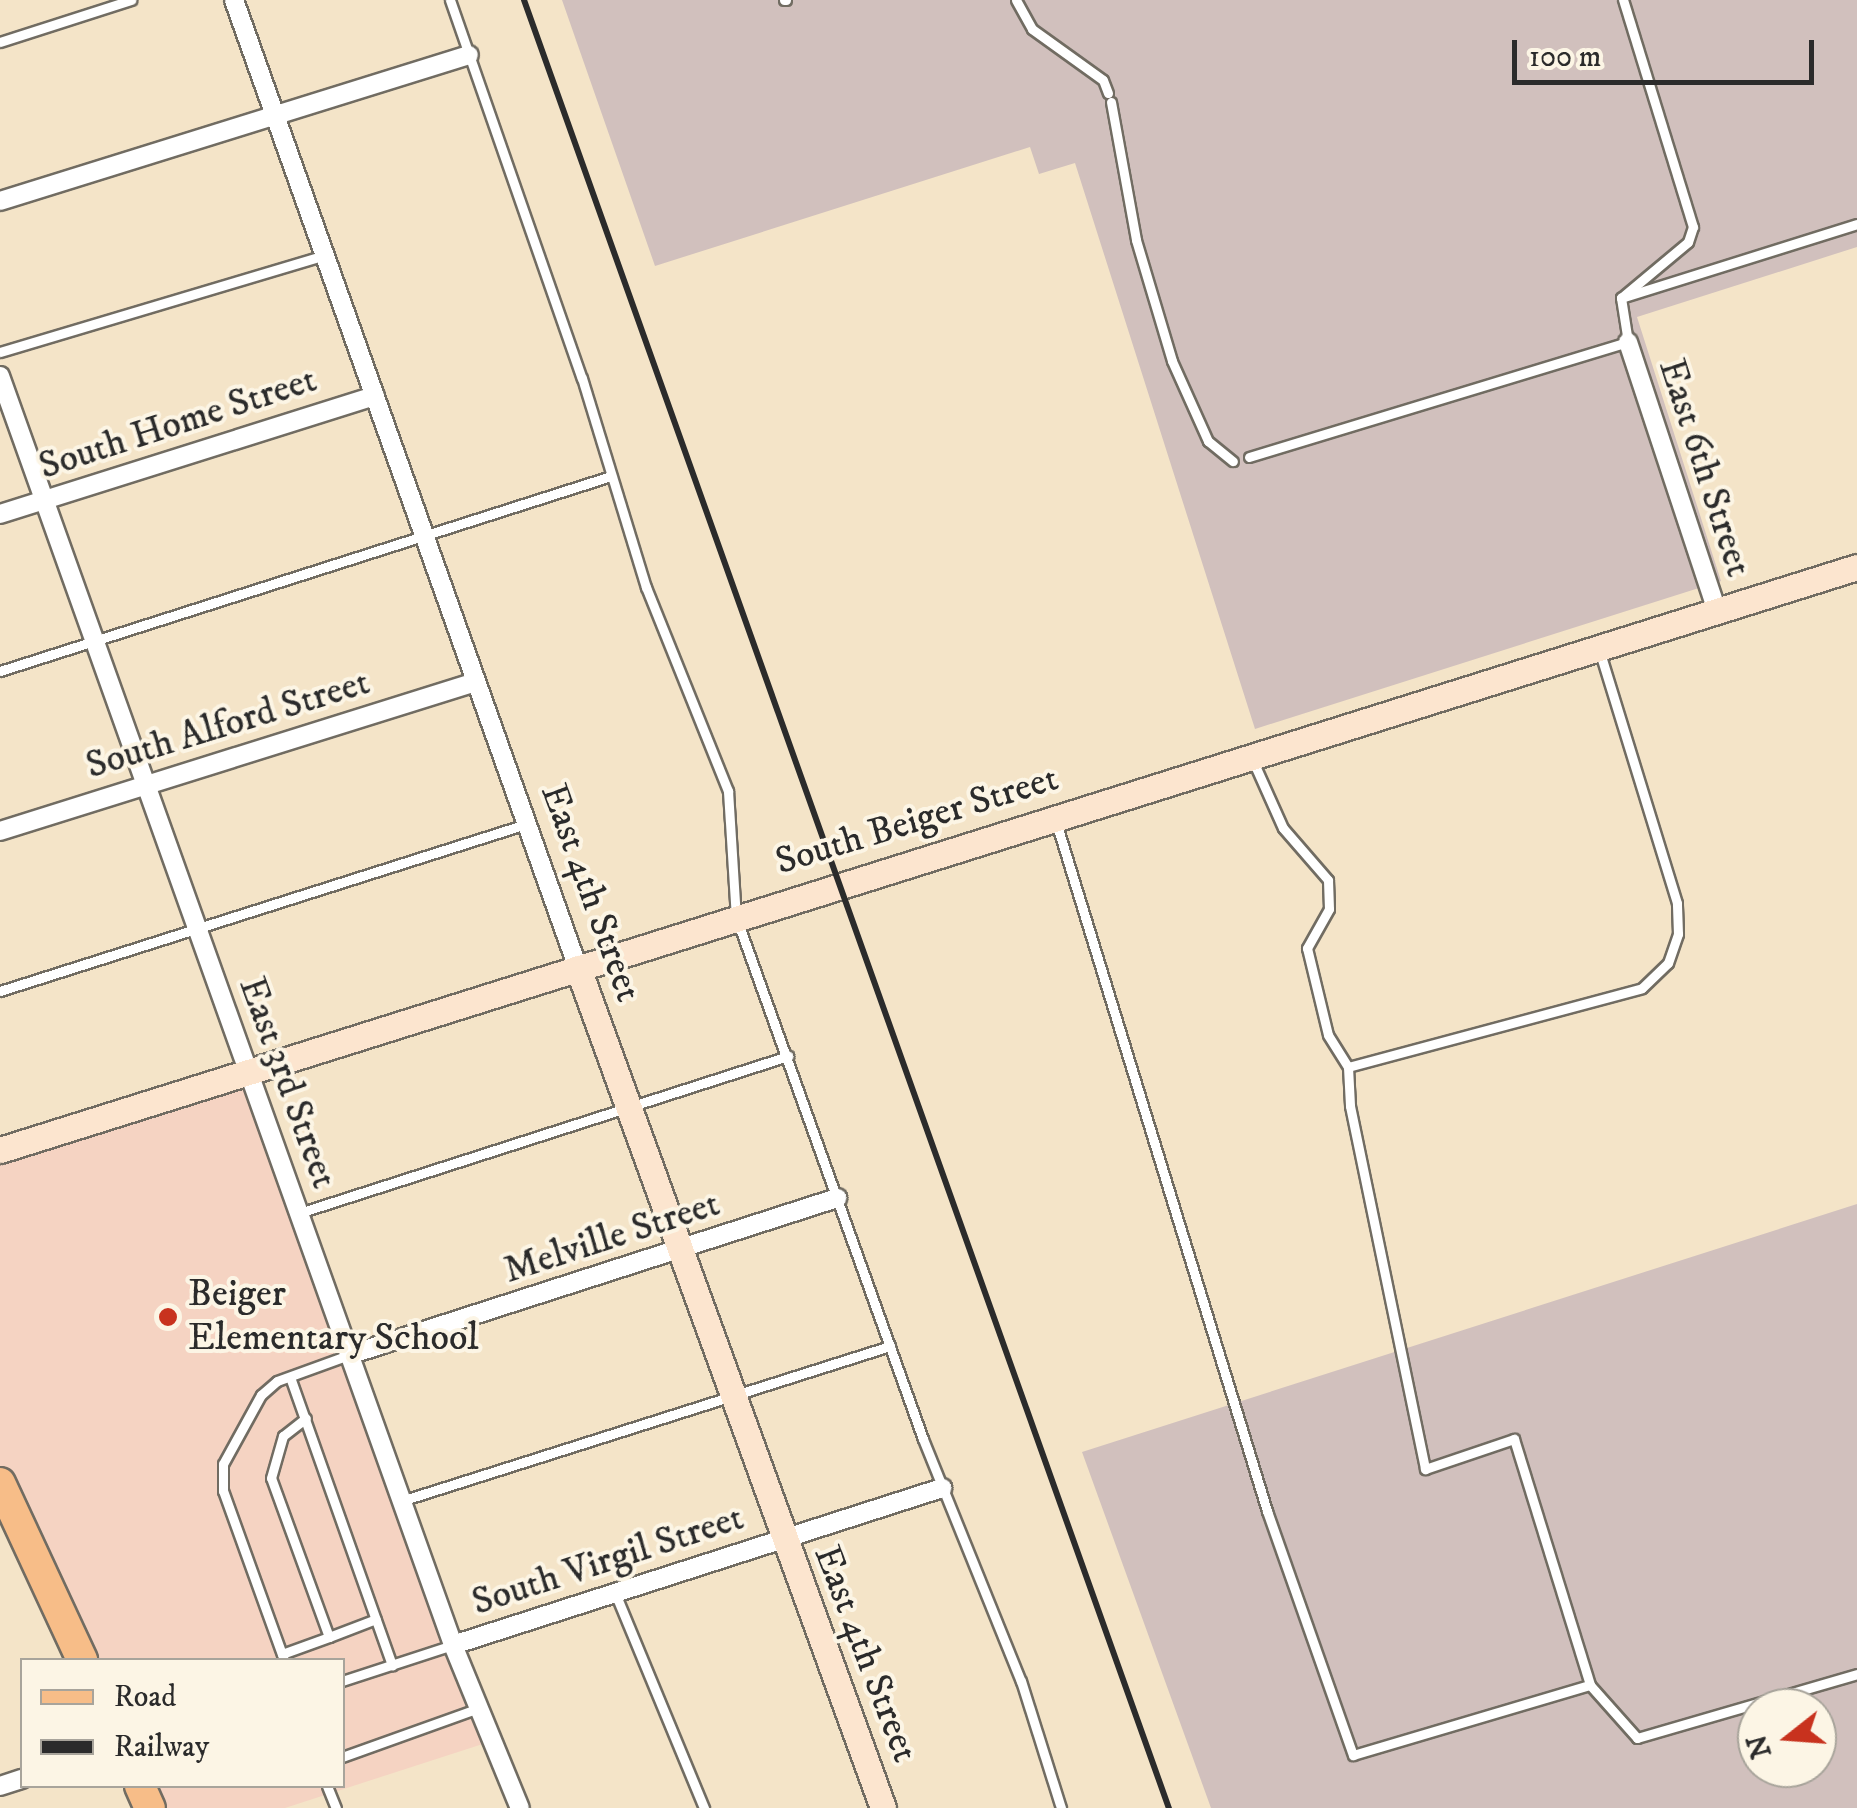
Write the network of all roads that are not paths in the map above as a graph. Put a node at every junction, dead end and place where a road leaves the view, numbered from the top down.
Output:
1 (131, 0) edge
2 (234, 0) edge
3 (450, 0) edge
4 (1016, 0) edge
5 (1623, 0) edge
6 (0, 42) edge
7 (469, 55) junction
8 (275, 115) junction
9 (0, 201) edge
10 (1857, 224) edge
11 (325, 256) junction
12 (1621, 298) junction
13 (1628, 342) junction
14 (0, 352) edge
15 (0, 376) edge
16 (374, 396) junction
17 (1248, 457) dead end
18 (1234, 461) dead end
19 (612, 476) junction
20 (44, 500) junction
21 (0, 514) edge
22 (426, 539) junction
23 (1857, 567) edge
24 (1718, 614) junction
25 (95, 641) junction
26 (1599, 649) junction
27 (0, 671) edge
28 (475, 682) junction
29 (1251, 756) junction
30 (148, 785) junction
31 (1054, 817) junction
32 (526, 824) junction
33 (0, 831) edge
34 (736, 917) junction
35 (198, 927) junction
36 (578, 968) junction
37 (0, 990) edge
38 (788, 1056) junction
39 (1348, 1067) junction
40 (249, 1073) junction
41 (628, 1108) junction
42 (1, 1146) edge
43 (836, 1198) junction
44 (299, 1214) junction
45 (680, 1253) junction
46 (890, 1346) junction
47 (349, 1355) junction
48 (290, 1376) junction
49 (730, 1394) junction
50 (306, 1418) junction
51 (0, 1483) edge
52 (942, 1488) junction
53 (402, 1501) junction
54 (783, 1541) junction
55 (615, 1592) junction
56 (376, 1619) junction
57 (329, 1637) junction
58 (452, 1645) junction
59 (283, 1657) edge
60 (81, 1658) edge
61 (392, 1665) junction
62 (1857, 1674) edge
63 (345, 1680) edge
64 (1590, 1685) junction
65 (479, 1708) junction
66 (345, 1756) edge
67 (520, 1808) edge
68 (704, 1808) edge
69 (883, 1808) edge
70 (1060, 1808) edge

1 - 6 lane
2 - 8 street, East 4th Street
3 - 7 lane
4 - 18 lane
5 - 12 lane
7 - 8 street
7 - 19 lane
8 - 9 street
8 - 11 street, East 4th Street
10 - 12 lane
11 - 14 lane
11 - 16 street, East 4th Street
12 - 13 lane
13 - 17 lane
13 - 24 street, East 6th Street
15 - 20 street, East 3rd Street
16 - 20 street, South Home Street
16 - 22 street, East 4th Street
19 - 22 lane
19 - 34 lane
20 - 21 street, South Home Street
20 - 25 street, East 3rd Street
22 - 25 lane
22 - 28 street, East 4th Street
23 - 24 street, South Beiger Street
24 - 26 street, South Beiger Street
25 - 27 lane
25 - 30 street, East 3rd Street
26 - 29 street, South Beiger Street
26 - 39 lane
28 - 30 street, South Alford Street
28 - 32 street, East 4th Street
29 - 31 street, South Beiger Street
29 - 39 lane
30 - 33 street, South Alford Street
30 - 35 street, East 3rd Street
31 - 34 street, South Beiger Street
31 - 64 lane
32 - 35 lane
32 - 36 street, East 4th Street
34 - 36 street, South Beiger Street
34 - 38 lane
35 - 37 lane
35 - 40 street, East 3rd Street
36 - 40 street, South Beiger Street
36 - 41 street, East 4th Street
38 - 41 lane
38 - 43 lane
39 - 64 lane
40 - 42 street, South Beiger Street
40 - 44 street, East 3rd Street
41 - 44 lane
41 - 45 street, East 4th Street
43 - 45 street, Melville Street
43 - 46 lane
44 - 47 street, East 3rd Street
45 - 47 street, Melville Street
45 - 49 street, East 4th Street
46 - 49 lane
46 - 52 lane
47 - 48 lane
47 - 53 street, East 3rd Street
48 - 50 lane
48 - 59 lane
49 - 53 lane
49 - 54 street, East 4th Street
50 - 56 lane
50 - 57 lane
51 - 60 main road
52 - 54 street, South Virgil Street
52 - 70 lane
53 - 58 street, East 3rd Street
54 - 55 street, South Virgil Street
54 - 69 street, East 4th Street
55 - 58 street, South Virgil Street
55 - 68 lane
56 - 57 lane
56 - 61 lane
57 - 59 lane
58 - 61 lane
58 - 65 street, East 3rd Street
61 - 63 lane
62 - 64 lane
65 - 66 lane
65 - 67 street, East 3rd Street

